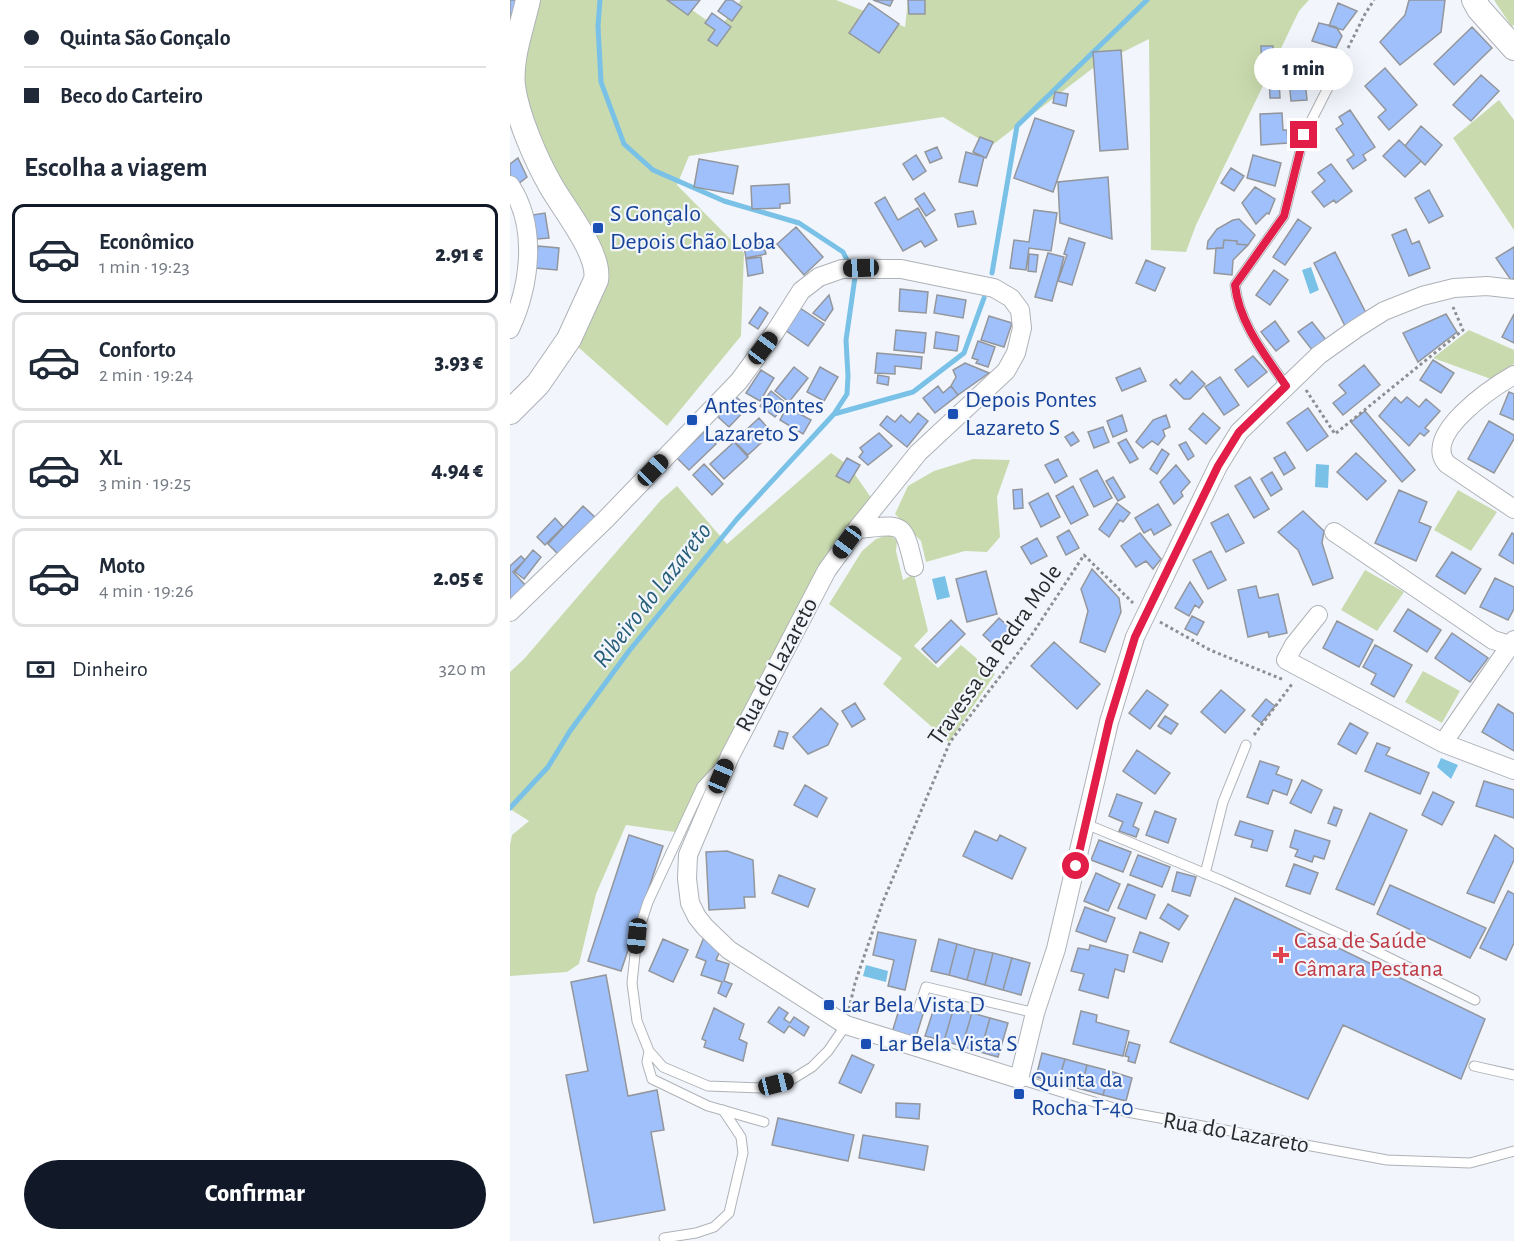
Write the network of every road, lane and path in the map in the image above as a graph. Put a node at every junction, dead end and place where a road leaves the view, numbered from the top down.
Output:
1 (528, 0) edge
2 (1374, 0) edge
3 (1474, 0) edge
4 (1514, 48) edge
5 (1343, 58) joint
6 (510, 185) edge
7 (1514, 289) edge
8 (1446, 290) junction
9 (510, 329) edge
10 (1514, 375) edge
11 (1292, 381) junction
12 (514, 409) edge
13 (1514, 508) edge
14 (857, 529) junction
15 (1334, 532) dead end
16 (914, 567) dead end
17 (510, 612) edge
18 (1146, 614) junction
19 (1318, 615) dead end
20 (1513, 644) edge
21 (1443, 743) junction
22 (1246, 745) joint
23 (730, 756) junction
24 (1514, 770) edge
25 (1086, 824) junction
26 (1205, 874) junction
27 (1475, 1000) dead end
28 (919, 1007) dead end
29 (1035, 1013) junction
30 (846, 1025) junction
31 (649, 1051) junction
32 (1474, 1066) dead end
33 (1514, 1075) edge
34 (1018, 1079) junction
35 (723, 1110) junction
36 (764, 1122) dead end
37 (1514, 1150) edge
38 (664, 1238) dead end

1 - 12 main road
2 - 5 path
3 - 4 main road
5 - 11 lane
6 - 9 street
7 - 8 street
8 - 11 street
8 - 11 path
10 - 13 street
11 - 18 street
14 - 16 street
14 - 17 street, Rua do Lazareto
14 - 23 street, Rua do Lazareto
15 - 20 street
18 - 22 path
18 - 25 street
18 - 30 path, Travessa da Pedra Mole
19 - 21 street
20 - 21 street
21 - 24 street
22 - 26 lane
23 - 30 street, Rua do Lazareto
23 - 31 lane
25 - 26 lane
25 - 29 street
26 - 27 lane
28 - 29 lane
29 - 34 street
30 - 31 lane
30 - 34 street, Rua do Lazareto
31 - 35 lane
32 - 33 lane
34 - 37 lane, Rua do Lazareto
35 - 36 lane
35 - 38 lane

